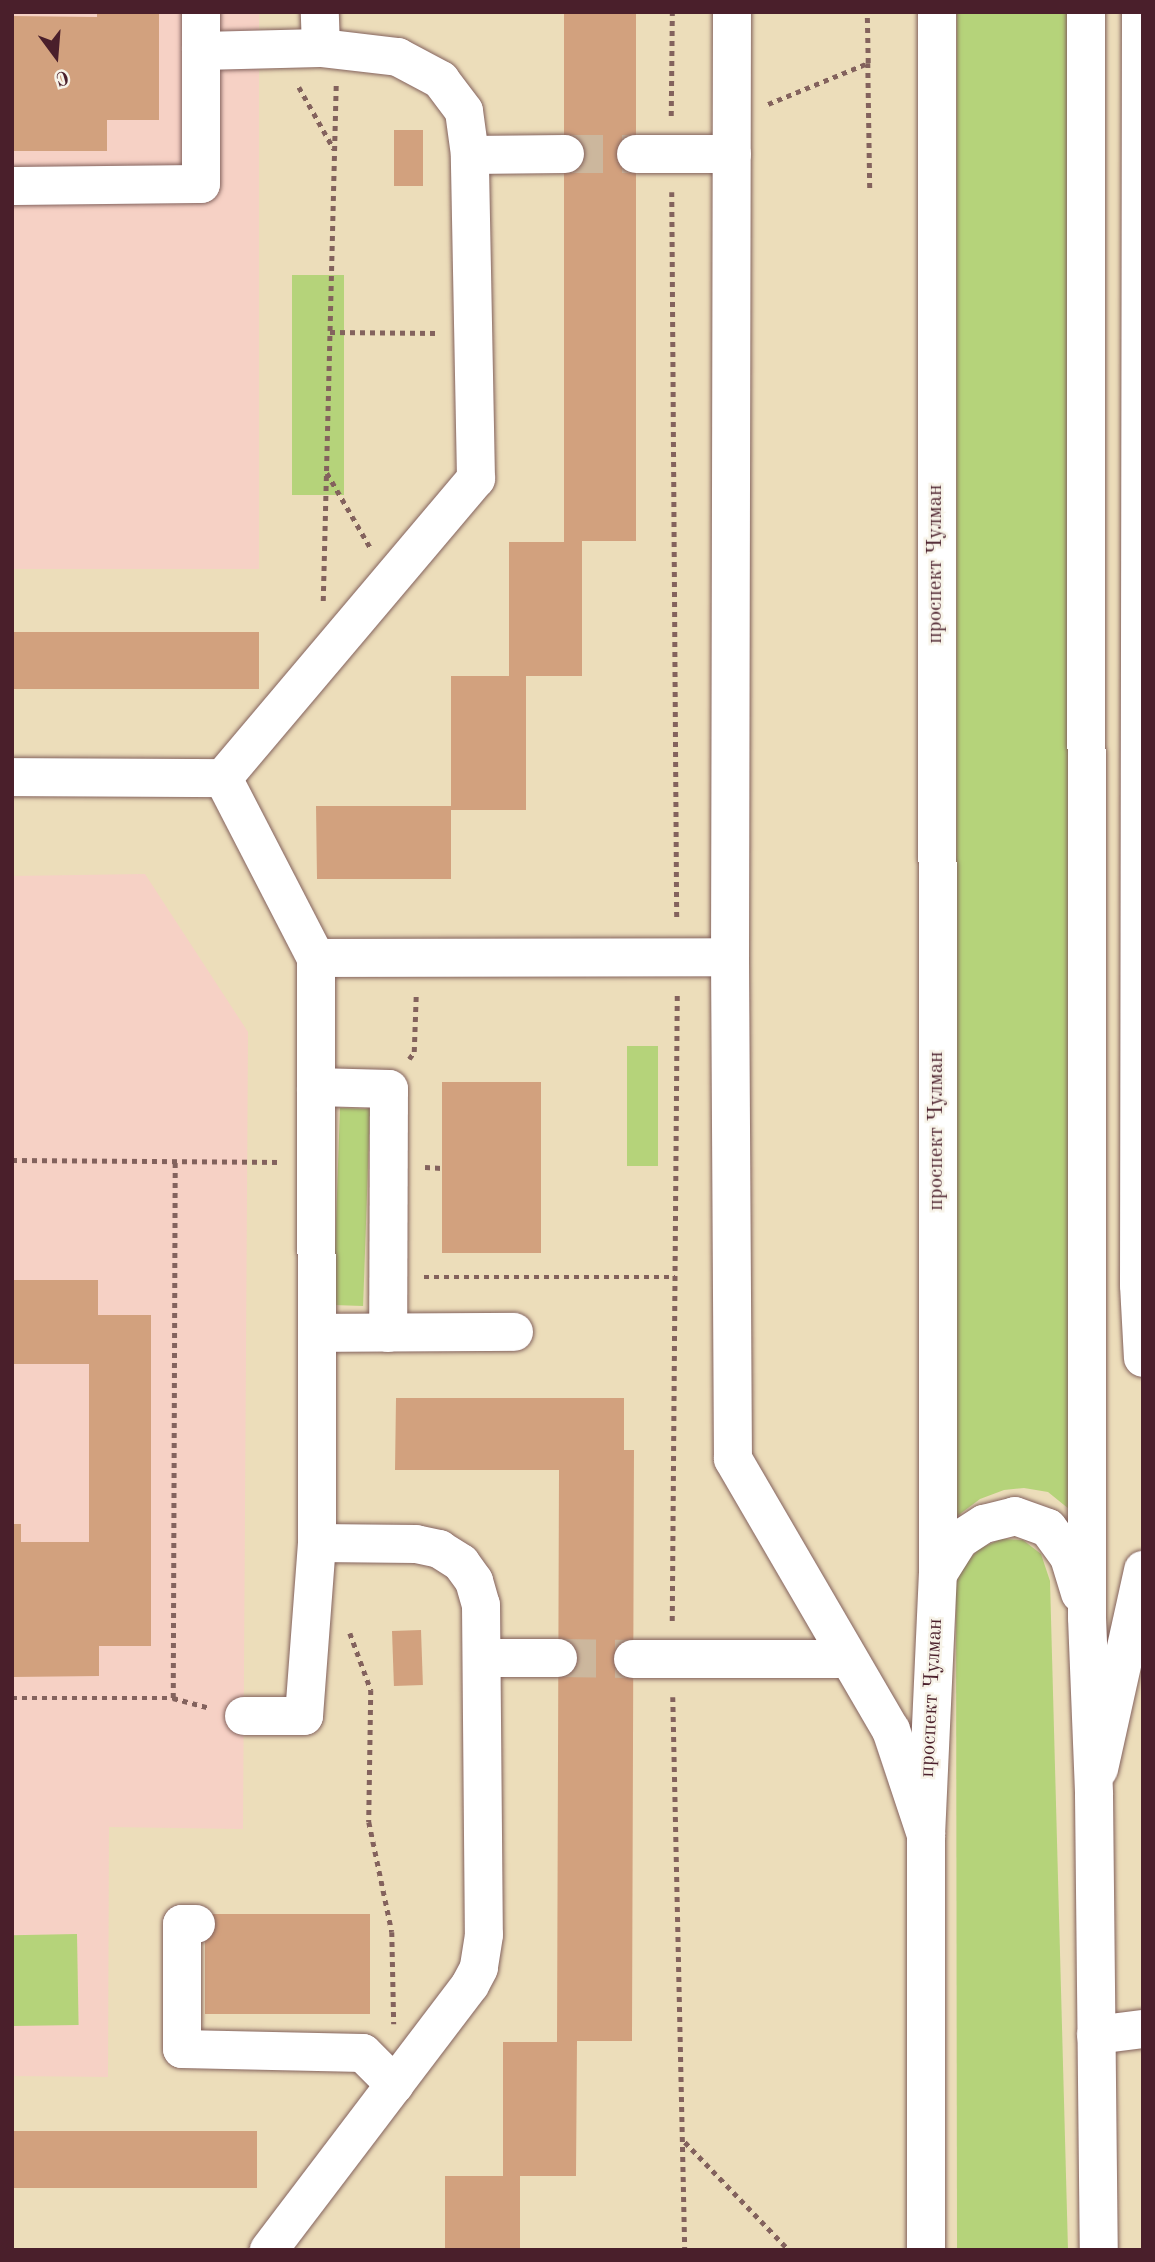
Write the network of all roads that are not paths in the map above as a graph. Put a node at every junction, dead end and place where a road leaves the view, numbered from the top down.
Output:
1 (201, 12) edge
2 (732, 12) edge
3 (937, 12) edge
4 (1086, 12) edge
5 (1141, 12) edge
6 (326, 37) edge
7 (201, 51) junction
8 (732, 136) junction
9 (565, 154) tunnel mouth
10 (654, 154) tunnel mouth
11 (470, 155) junction
12 (12, 186) edge
13 (12, 777) edge
14 (223, 778) junction
15 (1141, 890) edge
16 (730, 957) junction
17 (316, 958) junction
18 (316, 1087) junction
19 (1141, 1285) edge
20 (514, 1332) dead end
21 (317, 1333) junction
22 (388, 1333) junction
23 (1143, 1358) edge
24 (317, 1543) junction
25 (1143, 1570) edge
26 (938, 1574) junction
27 (1087, 1618) junction
28 (482, 1658) junction
29 (558, 1658) tunnel mouth
30 (634, 1659) tunnel mouth
31 (848, 1659) junction
32 (244, 1716) dead end
33 (1094, 1795) junction
34 (926, 1836) junction
35 (196, 1924) dead end
36 (1143, 2029) edge
37 (1096, 2035) junction
38 (394, 2085) junction
39 (269, 2250) edge
40 (926, 2250) edge
41 (1099, 2250) edge

1 - 7 main road
2 - 8 main road
3 - 26 main road, проспект Чулман
4 - 27 main road
5 - 15 main road
6 - 7 main road
6 - 11 main road
7 - 12 main road
8 - 10 main road
8 - 16 main road
9 - 11 main road
11 - 14 main road
13 - 14 main road
14 - 17 main road
15 - 19 main road
16 - 17 main road
16 - 31 main road
17 - 18 main road
18 - 21 main road
18 - 22 main road
19 - 23 main road
20 - 22 main road
21 - 22 main road
21 - 24 main road
24 - 28 main road
24 - 32 main road
25 - 33 main road
26 - 27 main road
26 - 34 main road, проспект Чулман
27 - 33 main road
28 - 29 main road
28 - 38 main road
30 - 31 main road
31 - 34 main road
33 - 37 main road
34 - 40 main road, проспект Чулман
35 - 38 main road
36 - 37 main road
37 - 41 main road
38 - 39 main road

